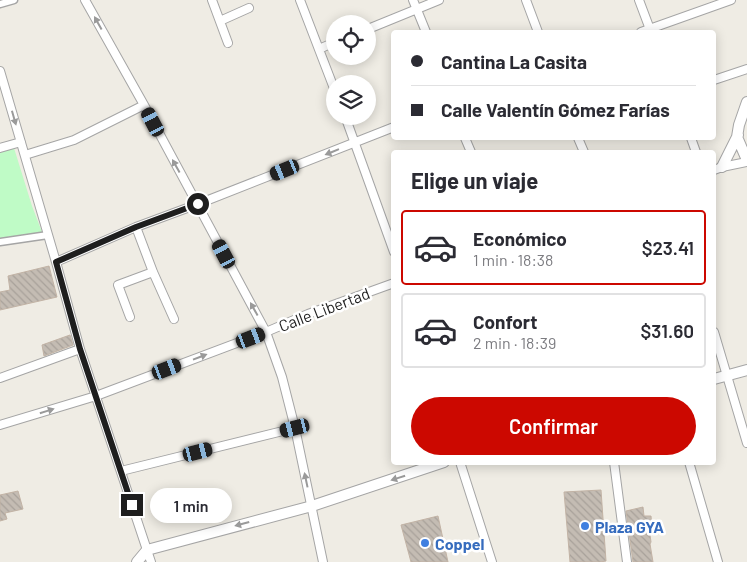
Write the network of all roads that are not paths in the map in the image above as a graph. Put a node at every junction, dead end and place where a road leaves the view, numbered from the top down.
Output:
1 (14, 0) edge
2 (85, 0) edge
3 (212, 0) edge
4 (300, 0) edge
5 (414, 0) edge
6 (439, 0) edge
7 (526, 0) edge
8 (639, 0) edge
9 (731, 0) edge
10 (0, 4) edge
11 (250, 8) dead end
12 (417, 8) junction
13 (220, 21) junction
14 (376, 26) edge
15 (425, 30) edge
16 (537, 30) edge
17 (651, 30) edge
18 (654, 30) edge
19 (228, 43) dead end
20 (326, 45) edge
21 (319, 48) junction
22 (747, 68) edge
23 (0, 72) edge
24 (329, 75) edge
25 (716, 79) edge
26 (747, 102) edge
27 (144, 105) junction
28 (747, 119) edge
29 (347, 125) edge
30 (391, 128) edge
31 (740, 133) junction
32 (21, 142) junction
33 (354, 143) junction
34 (747, 146) edge
35 (0, 148) edge
36 (25, 155) junction
37 (747, 161) edge
38 (718, 169) edge
39 (198, 204) junction
40 (136, 227) junction
41 (48, 235) junction
42 (0, 242) edge
43 (391, 244) edge
44 (56, 262) junction
45 (153, 272) junction
46 (391, 284) edge
47 (130, 317) dead end
48 (174, 319) dead end
49 (266, 332) junction
50 (716, 339) edge
51 (80, 349) junction
52 (747, 370) edge
53 (727, 376) junction
54 (0, 378) edge
55 (716, 379) edge
56 (96, 396) junction
57 (0, 425) edge
58 (295, 428) junction
59 (747, 443) edge
60 (435, 465) edge
61 (461, 465) edge
62 (614, 465) edge
63 (690, 465) edge
64 (121, 471) junction
65 (312, 506) junction
66 (147, 550) junction
67 (137, 562) edge
68 (151, 562) edge
69 (324, 562) edge
70 (492, 562) edge
71 (627, 562) edge
72 (718, 562) edge

1 - 10 street
27 -> 2 street
3 - 13 street
4 - 21 street
5 - 12 street
6 - 12 street
7 - 16 street
8 - 17 street
9 - 18 street
11 - 13 street
12 - 14 street
12 - 15 street
13 - 19 street
20 - 21 street
21 - 24 street
22 - 25 street
23 -> 32 street
26 - 31 street
27 - 36 street
39 -> 27 street
28 - 31 street
29 - 33 street
30 - 33 street
31 - 34 street
31 - 37 street
31 - 38 street
32 - 35 street
32 - 36 street
33 -> 39 street
33 - 43 street
36 - 41 street
37 - 38 street
39 - 40 street
49 -> 39 street
40 - 44 street
40 - 45 street
41 - 42 street
41 - 44 street
44 - 51 street
45 - 47 street
45 - 48 street
46 - 49 street, Calle Libertad
56 -> 49 street, Calle Libertad
49 - 58 street
50 - 53 street
51 - 54 street
51 - 56 street
52 - 53 street
53 - 55 street
53 - 59 street
57 -> 56 street, Calle Libertad
56 - 64 street
58 - 64 street
65 -> 58 street
60 -> 65 street
61 - 70 street
62 - 71 street
63 - 72 street
64 - 66 street
65 -> 66 street
65 - 69 street
66 - 67 street
66 - 68 street

